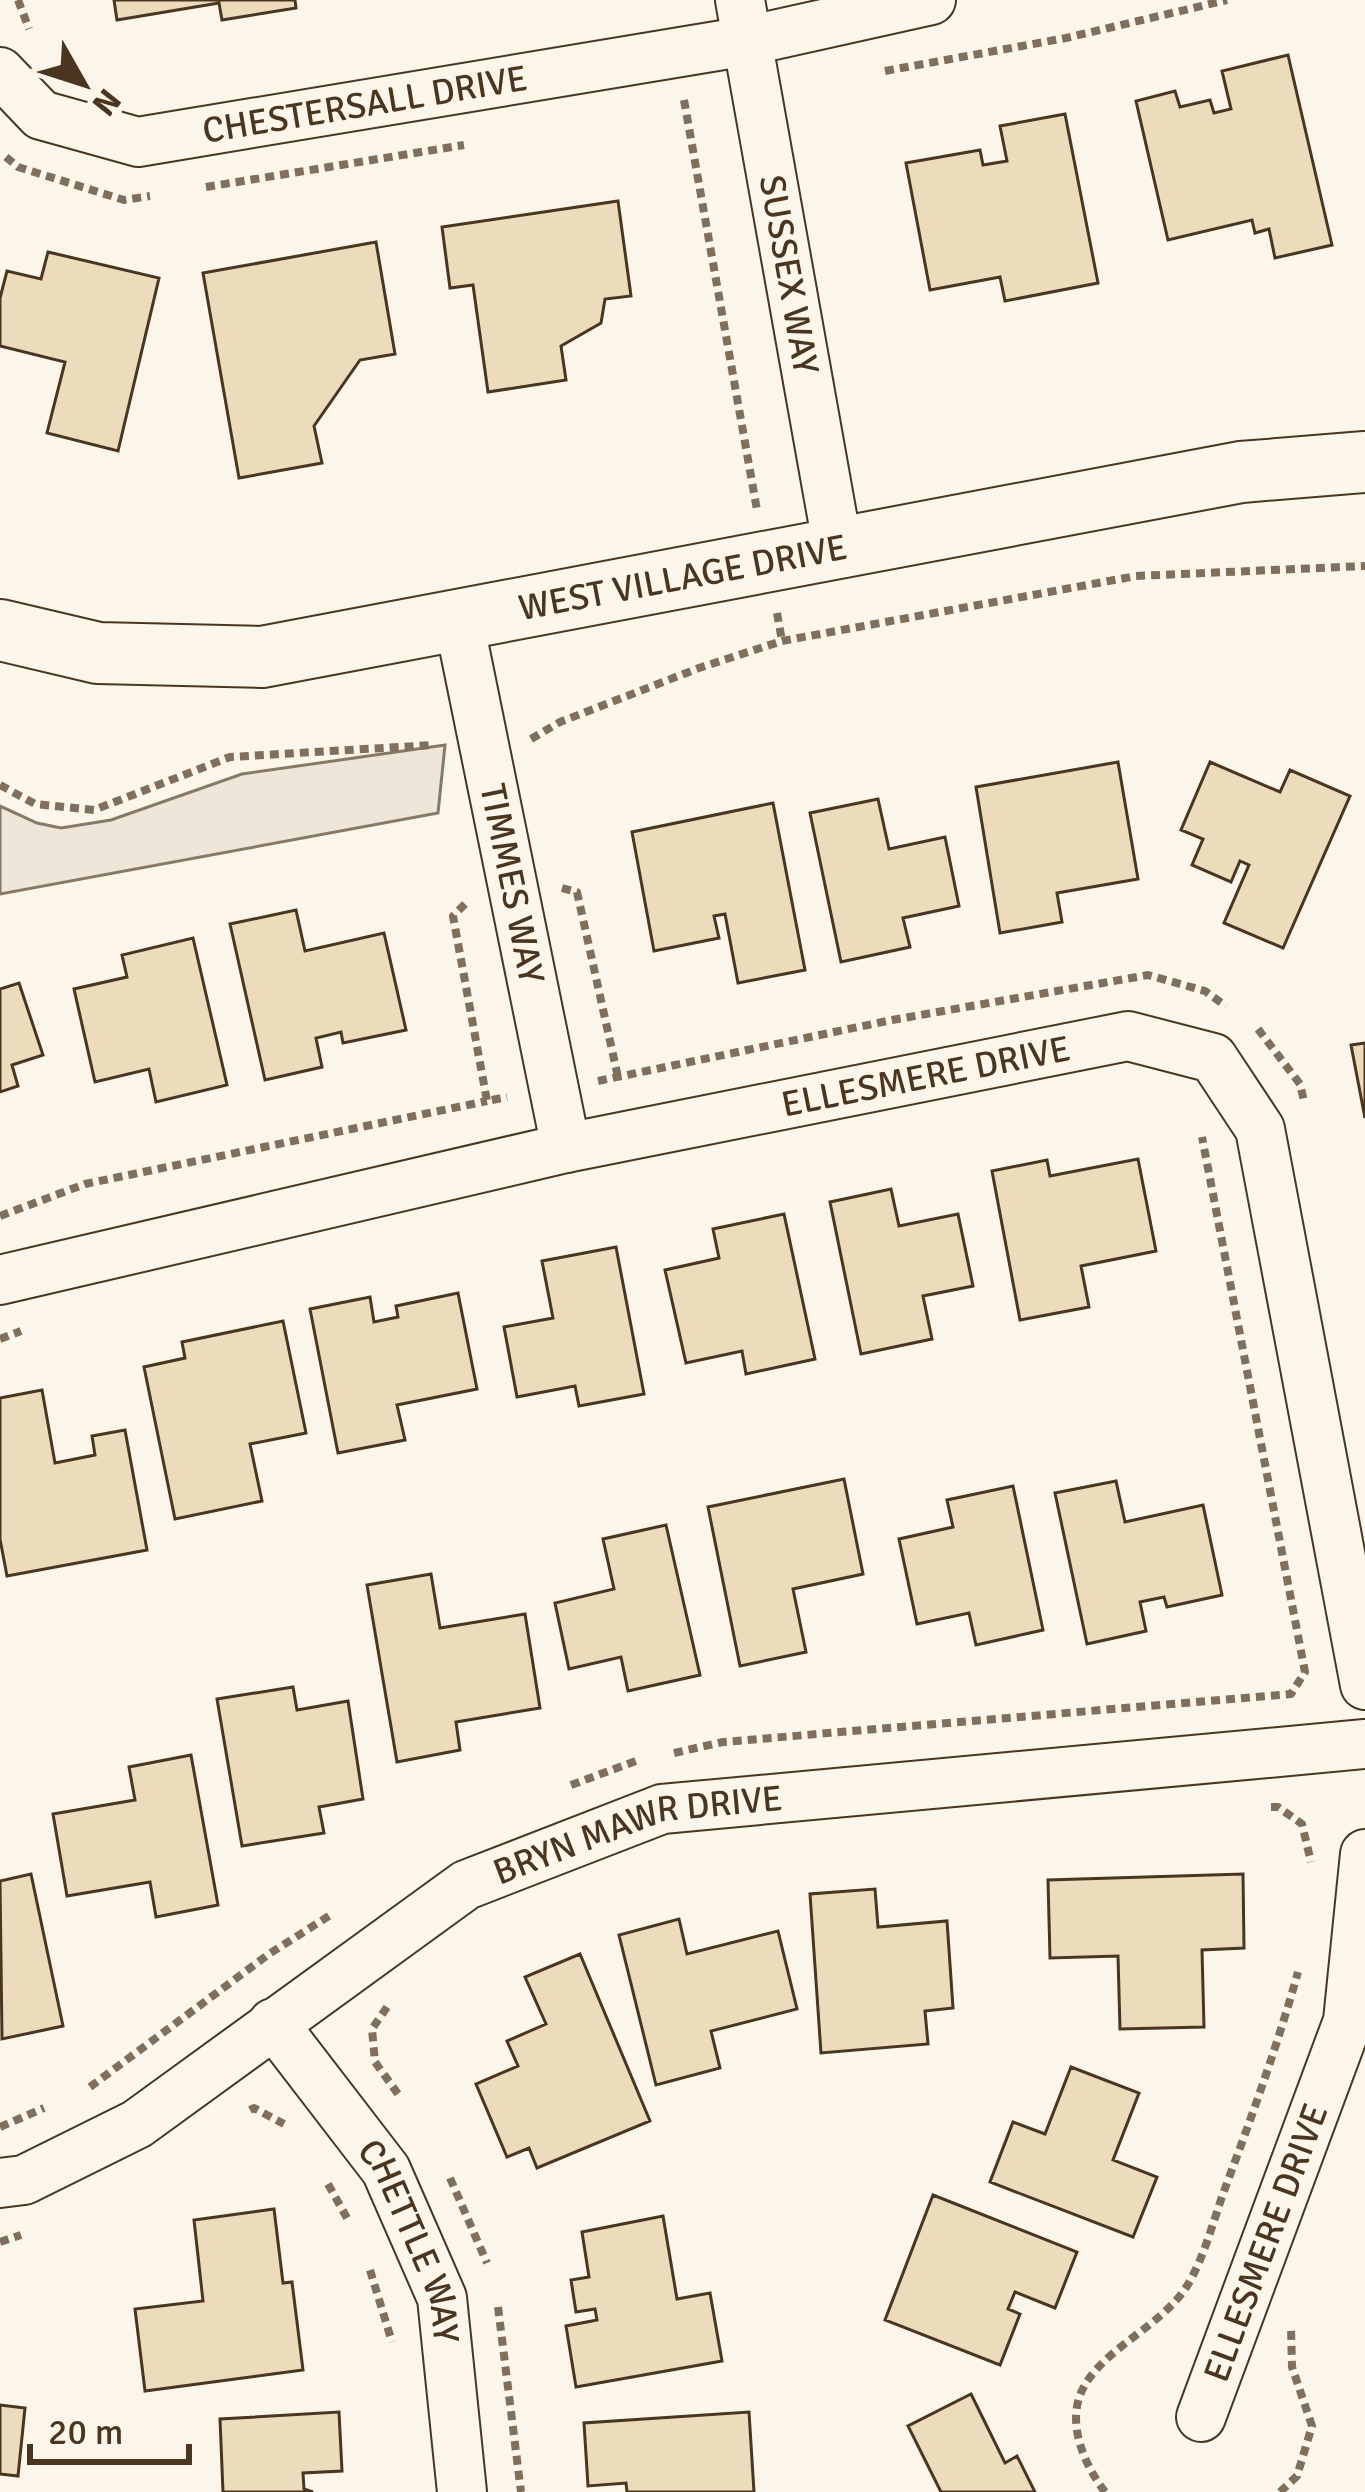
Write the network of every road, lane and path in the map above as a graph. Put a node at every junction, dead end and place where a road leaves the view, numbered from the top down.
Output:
1 (18, 0) edge
2 (931, 0) edge
3 (1227, 0) edge
4 (744, 20) edge
5 (675, 53) junction
6 (17, 58) edge
7 (884, 71) dead end
8 (1365, 462) edge
9 (838, 548) junction
10 (768, 562) junction
11 (1365, 566) edge
12 (459, 622) junction
13 (0, 630) edge
14 (782, 641) junction
15 (484, 748) junction
16 (0, 785) edge
17 (487, 1100) dead end
18 (1201, 1126) dead end
19 (566, 1148) junction
20 (0, 1216) edge
21 (0, 1280) edge
22 (40, 1324) dead end
23 (0, 1339) edge
24 (1365, 1685) edge
25 (1365, 1744) edge
26 (660, 1756) dead end
27 (639, 1760) dead end
28 (557, 1791) dead end
29 (1256, 1808) dead end
30 (1365, 1854) edge
31 (1309, 1882) dead end
32 (344, 1906) dead end
33 (1301, 1949) dead end
34 (389, 2003) dead end
35 (273, 2023) junction
36 (85, 2091) dead end
37 (400, 2098) dead end
38 (64, 2100) dead end
39 (242, 2116) dead end
40 (0, 2127) edge
41 (293, 2135) dead end
42 (446, 2170) dead end
43 (325, 2179) dead end
44 (0, 2183) edge
45 (37, 2229) dead end
46 (356, 2233) dead end
47 (0, 2242) edge
48 (362, 2252) dead end
49 (492, 2284) dead end
50 (496, 2302) dead end
51 (1298, 2308) dead end
52 (393, 2348) dead end
53 (1201, 2417) dead end
54 (462, 2492) edge
55 (520, 2492) edge
56 (1105, 2492) edge
57 (1280, 2492) edge

1 - 6 path
2 - 4 street, CHESTERSALL DRIVE
3 - 7 path
4 - 5 street, CHESTERSALL DRIVE
4 - 9 street, SUSSEX WAY
5 - 6 street, CHESTERSALL DRIVE
5 - 10 path
8 - 9 street, WEST VILLAGE DRIVE
9 - 10 street, WEST VILLAGE DRIVE
10 - 12 street, WEST VILLAGE DRIVE
10 - 14 path
11 - 14 path
12 - 13 street, WEST VILLAGE DRIVE
12 - 15 street, TIMMES WAY
14 - 15 path
15 - 16 path
15 - 19 street, TIMMES WAY
17 - 20 path
18 - 26 path
19 - 21 street, ELLESMERE DRIVE
19 - 24 street, ELLESMERE DRIVE
22 - 23 path
25 - 35 street, BRYN MAWR DRIVE
27 - 28 path
29 - 31 path
30 - 53 street, ELLESMERE DRIVE
32 - 36 path
33 - 56 path
34 - 37 path
35 - 44 street, BRYN MAWR DRIVE
35 - 54 street, CHETTLE WAY
38 - 40 path
39 - 41 path
42 - 49 path
43 - 46 path
45 - 47 path
48 - 52 path
50 - 55 path
51 - 57 path

